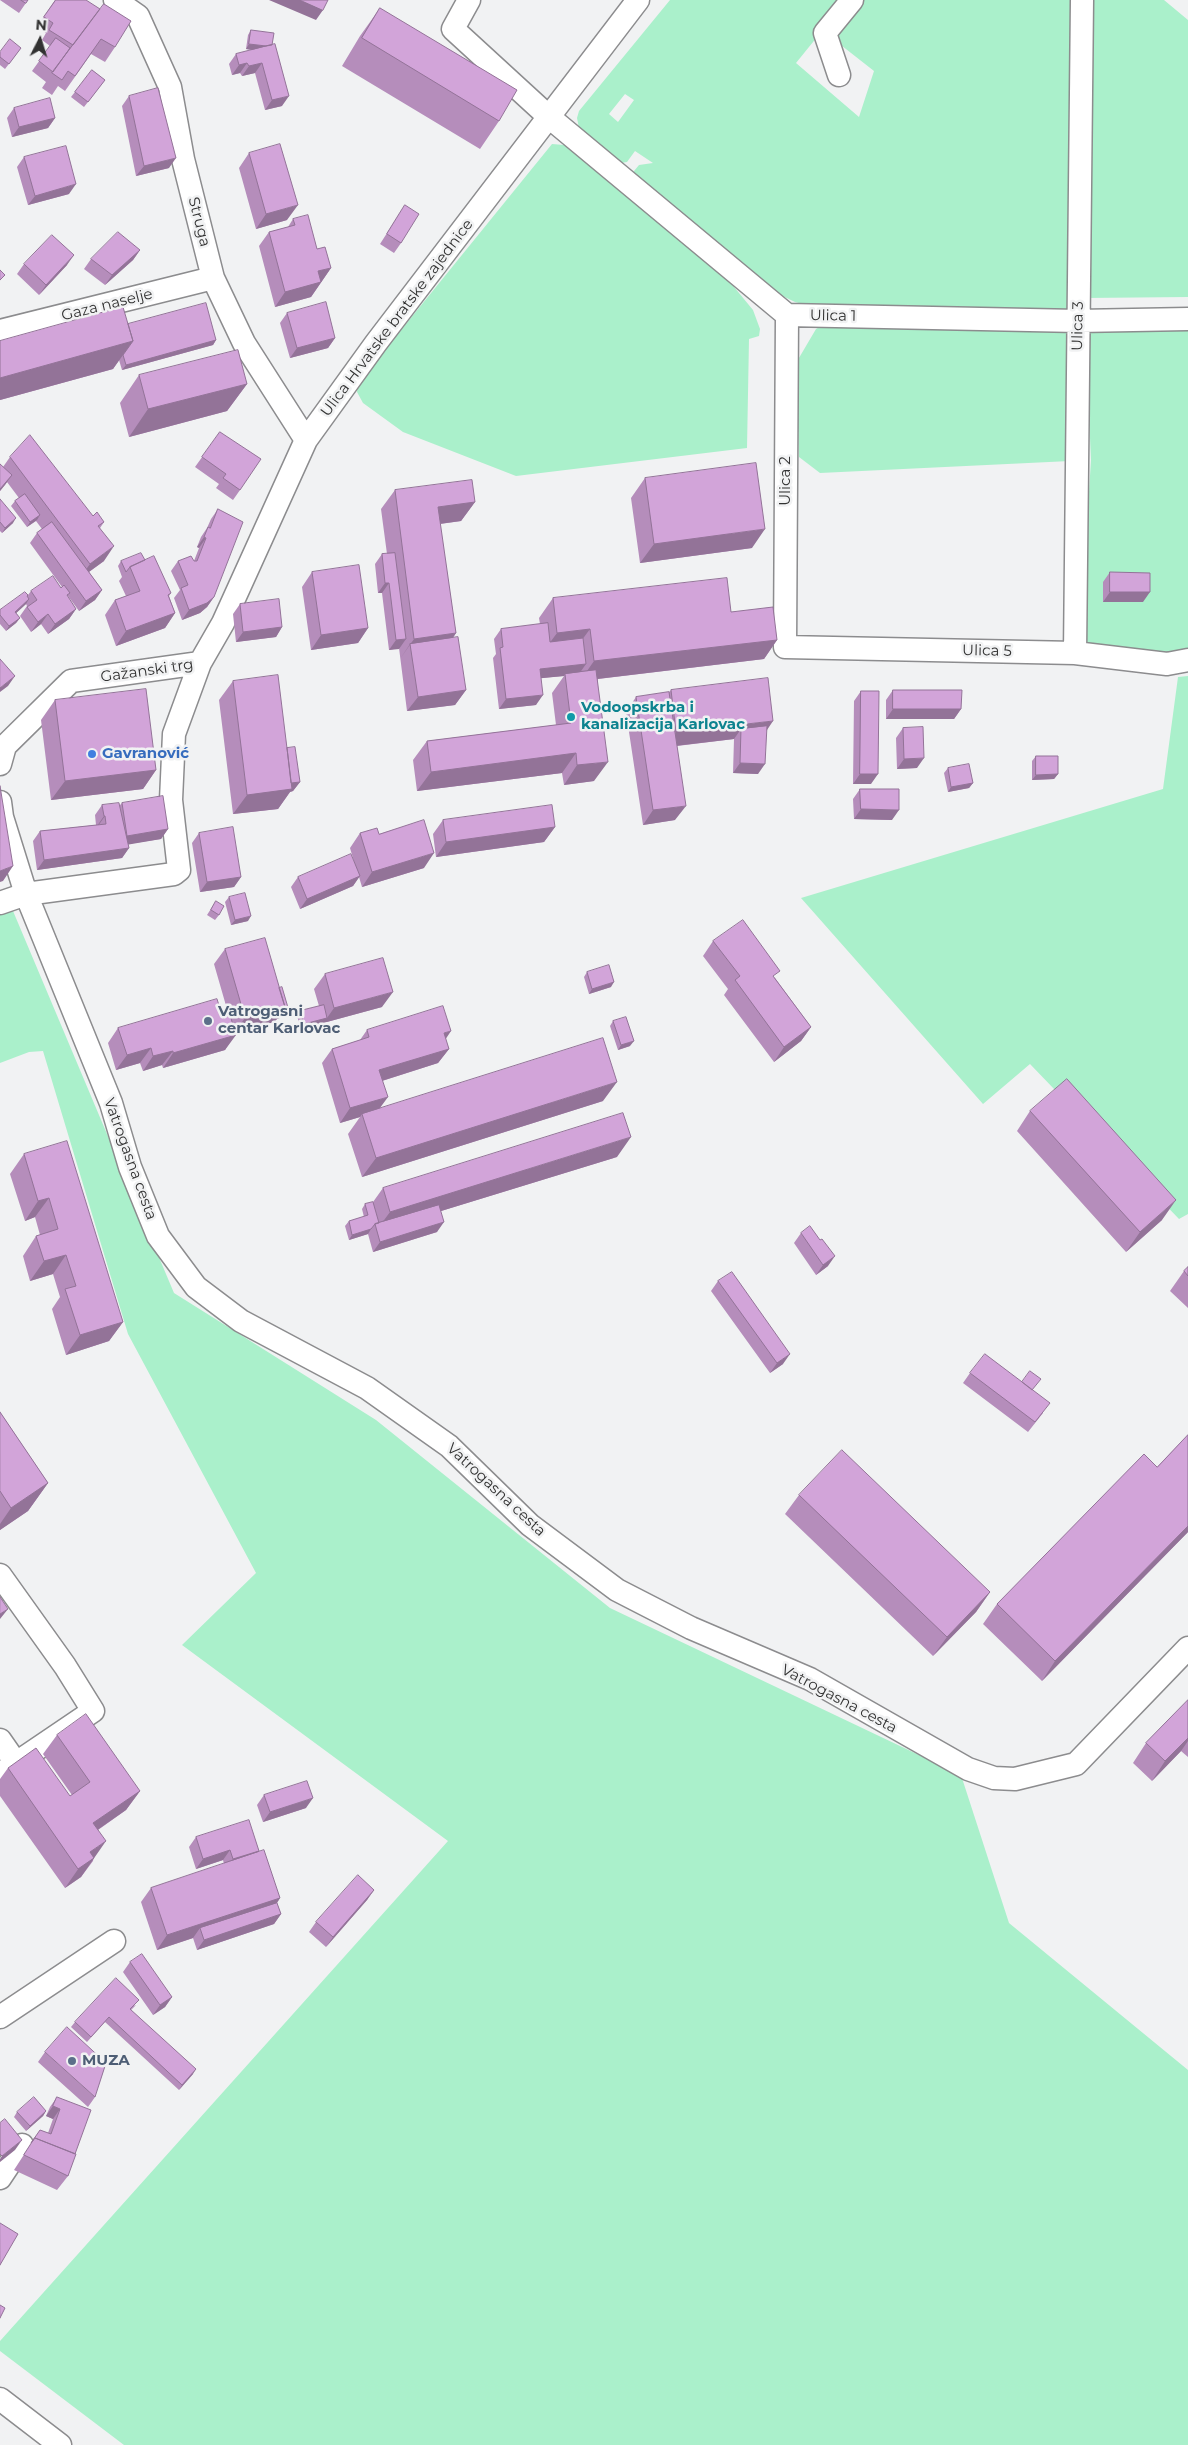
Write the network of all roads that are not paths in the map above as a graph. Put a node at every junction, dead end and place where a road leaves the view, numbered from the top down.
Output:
1 (115, 0) edge
2 (470, 0) edge
3 (638, 0) edge
4 (852, 0) edge
5 (1082, 0) edge
6 (839, 75) dead end
7 (549, 117) junction
8 (213, 278) junction
9 (787, 315) junction
10 (1188, 319) edge
11 (1078, 321) junction
12 (0, 331) edge
13 (306, 440) junction
14 (785, 647) joint
15 (1075, 653) junction
16 (1188, 660) edge
17 (200, 663) junction
18 (0, 764) edge
19 (0, 802) edge
20 (26, 894) junction
21 (0, 903) edge
22 (0, 1575) edge
23 (1188, 1648) edge
24 (0, 1740) edge
25 (8, 1769) edge
26 (114, 1941) dead end
27 (0, 2017) edge
28 (22, 2145) edge
29 (0, 2178) edge
30 (0, 2399) edge
31 (60, 2445) edge

1 - 8 street, Struga
2 - 7 street
3 - 7 street, Ulica Hrvatske bratske zajednice
4 - 6 street
5 - 11 street, Ulica 3
7 - 9 street
7 - 13 street, Ulica Hrvatske bratske zajednice
8 - 12 street, Gaza naselje
8 - 13 street, Struga
9 - 11 street, Ulica 1
9 - 14 street, Ulica 2
10 - 11 street, Ulica 1
11 - 15 street, Ulica 3
13 - 17 street, Ulica Hrvatske bratske zajednice
14 - 15 street, Ulica 5
15 - 16 street, Ulica 5
17 - 18 street, Gažanski trg
17 - 20 street, Gažanski trg
19 - 20 street
20 - 21 street
20 - 23 street, Vatrogasna cesta
22 - 25 street
24 - 25 street
26 - 27 street
28 - 29 street
30 - 31 street

